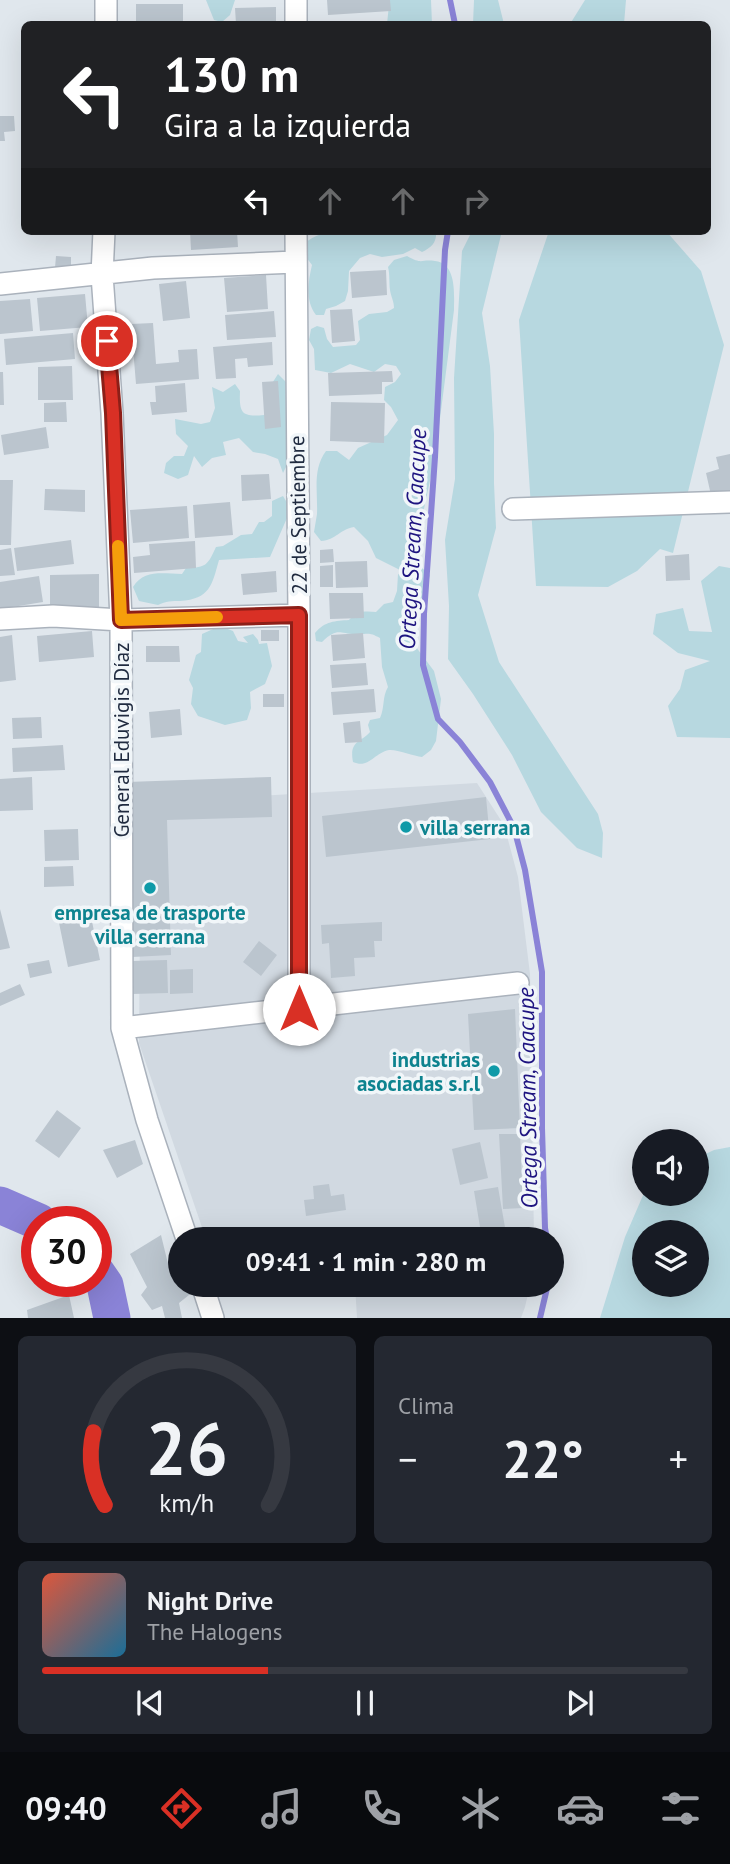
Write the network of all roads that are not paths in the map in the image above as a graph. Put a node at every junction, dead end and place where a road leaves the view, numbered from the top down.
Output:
1 (106, 0) edge
2 (296, 0) edge
3 (106, 21) edge
4 (296, 21) edge
5 (104, 235) edge
6 (296, 235) edge
7 (295, 262) junction
8 (102, 275) junction
9 (0, 284) edge
10 (730, 502) edge
11 (513, 509) dead end
12 (299, 615) junction
13 (0, 619) edge
14 (121, 620) junction
15 (518, 982) dead end
16 (299, 1009) junction
17 (122, 1028) junction
18 (183, 1227) edge
19 (206, 1297) edge
20 (213, 1318) edge

1 - 3 street
2 - 4 street
5 - 8 street, General Eduvigis Díaz
6 - 7 street, 22 de Septiembre
7 - 8 street
7 - 12 street, 22 de Septiembre
8 - 9 street
8 - 14 street, General Eduvigis Díaz
10 - 11 street
12 - 14 street
12 - 16 street, 22 de Septiembre
13 - 14 street
14 - 17 street, General Eduvigis Díaz
15 - 16 street
16 - 17 street
17 - 18 street, General Eduvigis Díaz
19 - 20 street

